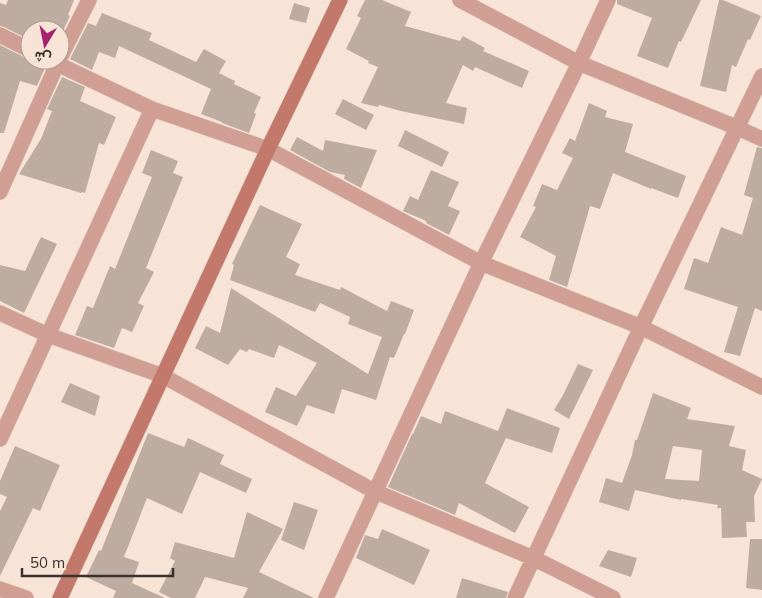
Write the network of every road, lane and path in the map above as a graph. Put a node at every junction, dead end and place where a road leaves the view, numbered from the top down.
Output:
1 (89, 0) edge
2 (340, 0) edge
3 (460, 0) edge
4 (608, 0) edge
5 (0, 34) edge
6 (70, 35) edge
7 (20, 45) edge
8 (579, 63) junction
9 (70, 68) edge
10 (52, 70) edge
11 (762, 76) edge
12 (152, 109) junction
13 (738, 128) junction
14 (762, 139) edge
15 (268, 149) junction
16 (0, 192) edge
17 (481, 262) junction
18 (0, 312) edge
19 (641, 328) junction
20 (48, 335) junction
21 (162, 376) junction
22 (762, 387) edge
23 (0, 439) edge
24 (374, 491) junction
25 (533, 558) junction
26 (0, 589) edge
27 (26, 598) edge
28 (60, 598) edge
29 (326, 598) edge
30 (515, 598) edge
31 (612, 598) edge

1 - 6 street
2 - 15 street
3 - 8 street
4 - 8 street
5 - 7 street
8 - 13 street
8 - 17 street
9 - 12 street
10 - 16 street
11 - 13 street
12 - 15 street
12 - 20 street
13 - 14 street
13 - 19 street
15 - 17 street
15 - 21 street
17 - 19 street
17 - 24 street
18 - 20 street
19 - 22 street
19 - 25 street
20 - 21 street
20 - 23 street
21 - 24 street
21 - 28 street
24 - 25 street
24 - 29 street
25 - 30 street
25 - 31 street
26 - 27 street

